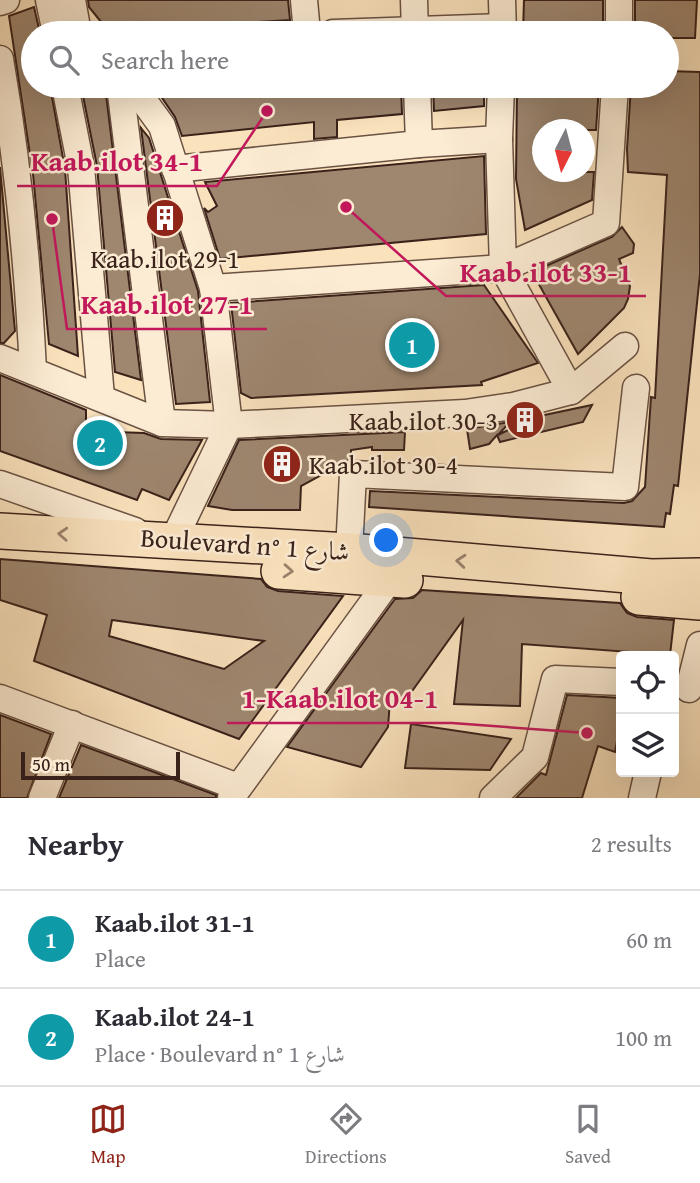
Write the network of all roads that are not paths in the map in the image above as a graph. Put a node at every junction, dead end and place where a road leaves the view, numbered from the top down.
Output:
1 (6, 0) edge
2 (49, 0) edge
3 (72, 0) edge
4 (304, 0) edge
5 (414, 0) edge
6 (502, 0) edge
7 (619, 0) edge
8 (0, 2) edge
9 (53, 21) edge
10 (76, 21) edge
11 (306, 21) edge
12 (415, 21) edge
13 (503, 21) edge
14 (619, 21) edge
15 (0, 59) edge
16 (67, 98) edge
17 (121, 98) edge
18 (142, 98) edge
19 (417, 98) edge
20 (501, 98) edge
21 (614, 98) edge
22 (499, 139) junction
23 (419, 144) junction
24 (175, 169) junction
25 (503, 268) junction
26 (213, 288) junction
27 (625, 346) dead end
28 (0, 358) edge
29 (33, 371) junction
30 (636, 387) dead end
31 (571, 391) junction
32 (101, 397) junction
33 (162, 423) junction
34 (229, 425) junction
35 (0, 484) edge
36 (0, 531) edge
37 (165, 539) junction
38 (349, 551) junction
39 (0, 553) edge
40 (700, 576) edge
41 (390, 579) junction
42 (700, 602) edge
43 (700, 645) edge
44 (616, 682) edge
45 (684, 691) edge
46 (0, 698) edge
47 (72, 724) junction
48 (647, 777) edge
49 (234, 793) edge
50 (42, 798) edge
51 (493, 798) edge
52 (642, 798) edge

1 - 8 street
2 - 9 street
3 - 10 street
4 - 11 street
5 - 12 street
6 - 13 street
7 - 14 street
15 - 29 street
16 - 32 street
17 - 33 street
18 - 24 street
19 - 23 street
20 - 22 street
21 - 25 street
22 - 23 street
22 - 25 street
23 - 24 street
24 - 26 street
25 - 26 street
25 - 31 street
26 - 34 street
27 - 31 street
28 - 29 street
29 - 32 street
30 - 38 street
31 - 34 street
32 - 33 street
33 - 34 street
34 - 37 street
35 - 37 street
37 -> 36 main road, Boulevard n° شارع 1
37 - 38 main road, Boulevard n° شارع 1
40 -> 38 main road, Boulevard n° شارع 1
39 -> 41 main road, Boulevard n° شارع 1
41 - 42 main road, Boulevard n° شارع 1
41 - 49 street
43 - 45 street
44 - 51 street
46 - 47 street
47 - 49 street
47 - 50 street
48 - 52 street

